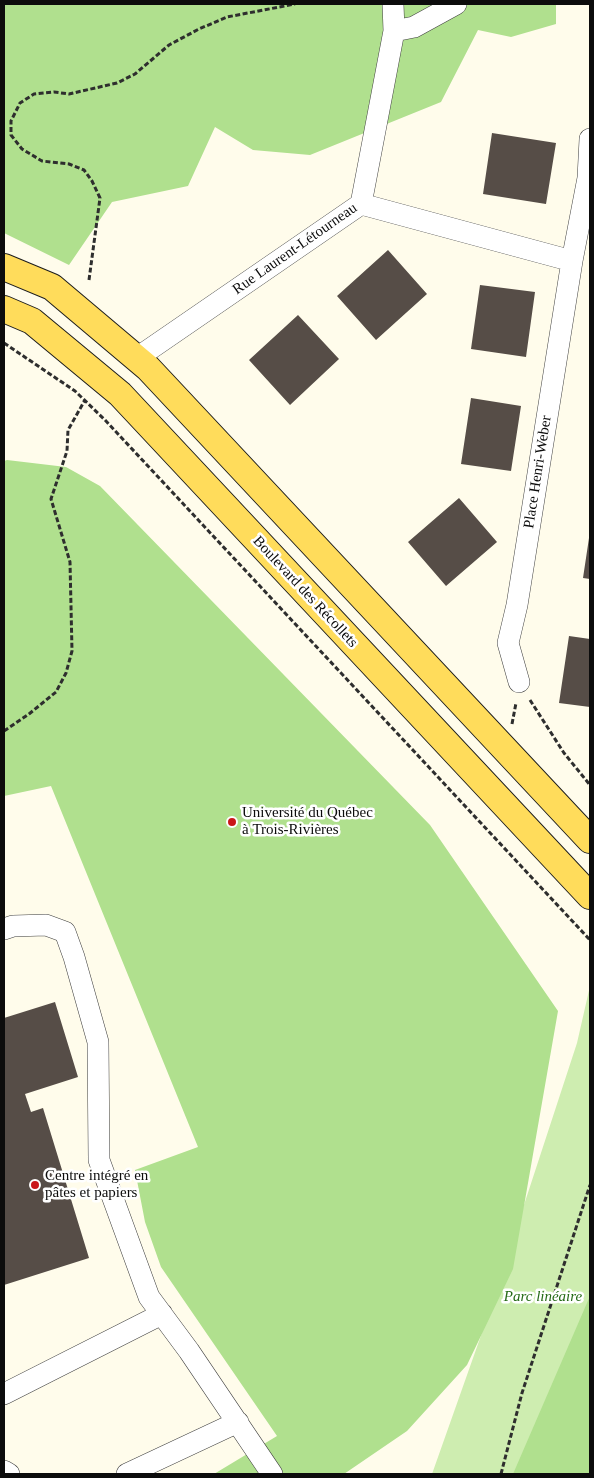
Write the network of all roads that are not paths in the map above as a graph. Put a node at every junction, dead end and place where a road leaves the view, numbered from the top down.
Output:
1 (393, 4) edge
2 (456, 4) edge
3 (394, 31) junction
4 (590, 139) edge
5 (361, 204) junction
6 (572, 261) junction
7 (4, 267) edge
8 (4, 309) edge
9 (136, 358) junction
10 (519, 682) road end
11 (590, 840) edge
12 (590, 896) edge
13 (4, 929) edge
14 (162, 1314) junction
15 (4, 1394) edge
16 (238, 1422) junction
17 (4, 1471) edge
18 (9, 1474) edge
19 (127, 1474) edge
20 (272, 1474) edge

1 - 3 street, Rue Laurent-Létourneau
2 - 3 street
3 - 5 street, Rue Laurent-Létourneau
4 - 6 street, Place Henri-Weber
5 - 6 street
5 - 9 street, Rue Laurent-Létourneau
6 - 10 street, Place Henri-Weber
7 - 9 main road
8 - 12 main road, Boulevard des Récollets
9 - 11 main road
13 - 14 street
14 - 15 street
14 - 16 street
16 - 19 street
16 - 20 street
17 - 18 street

